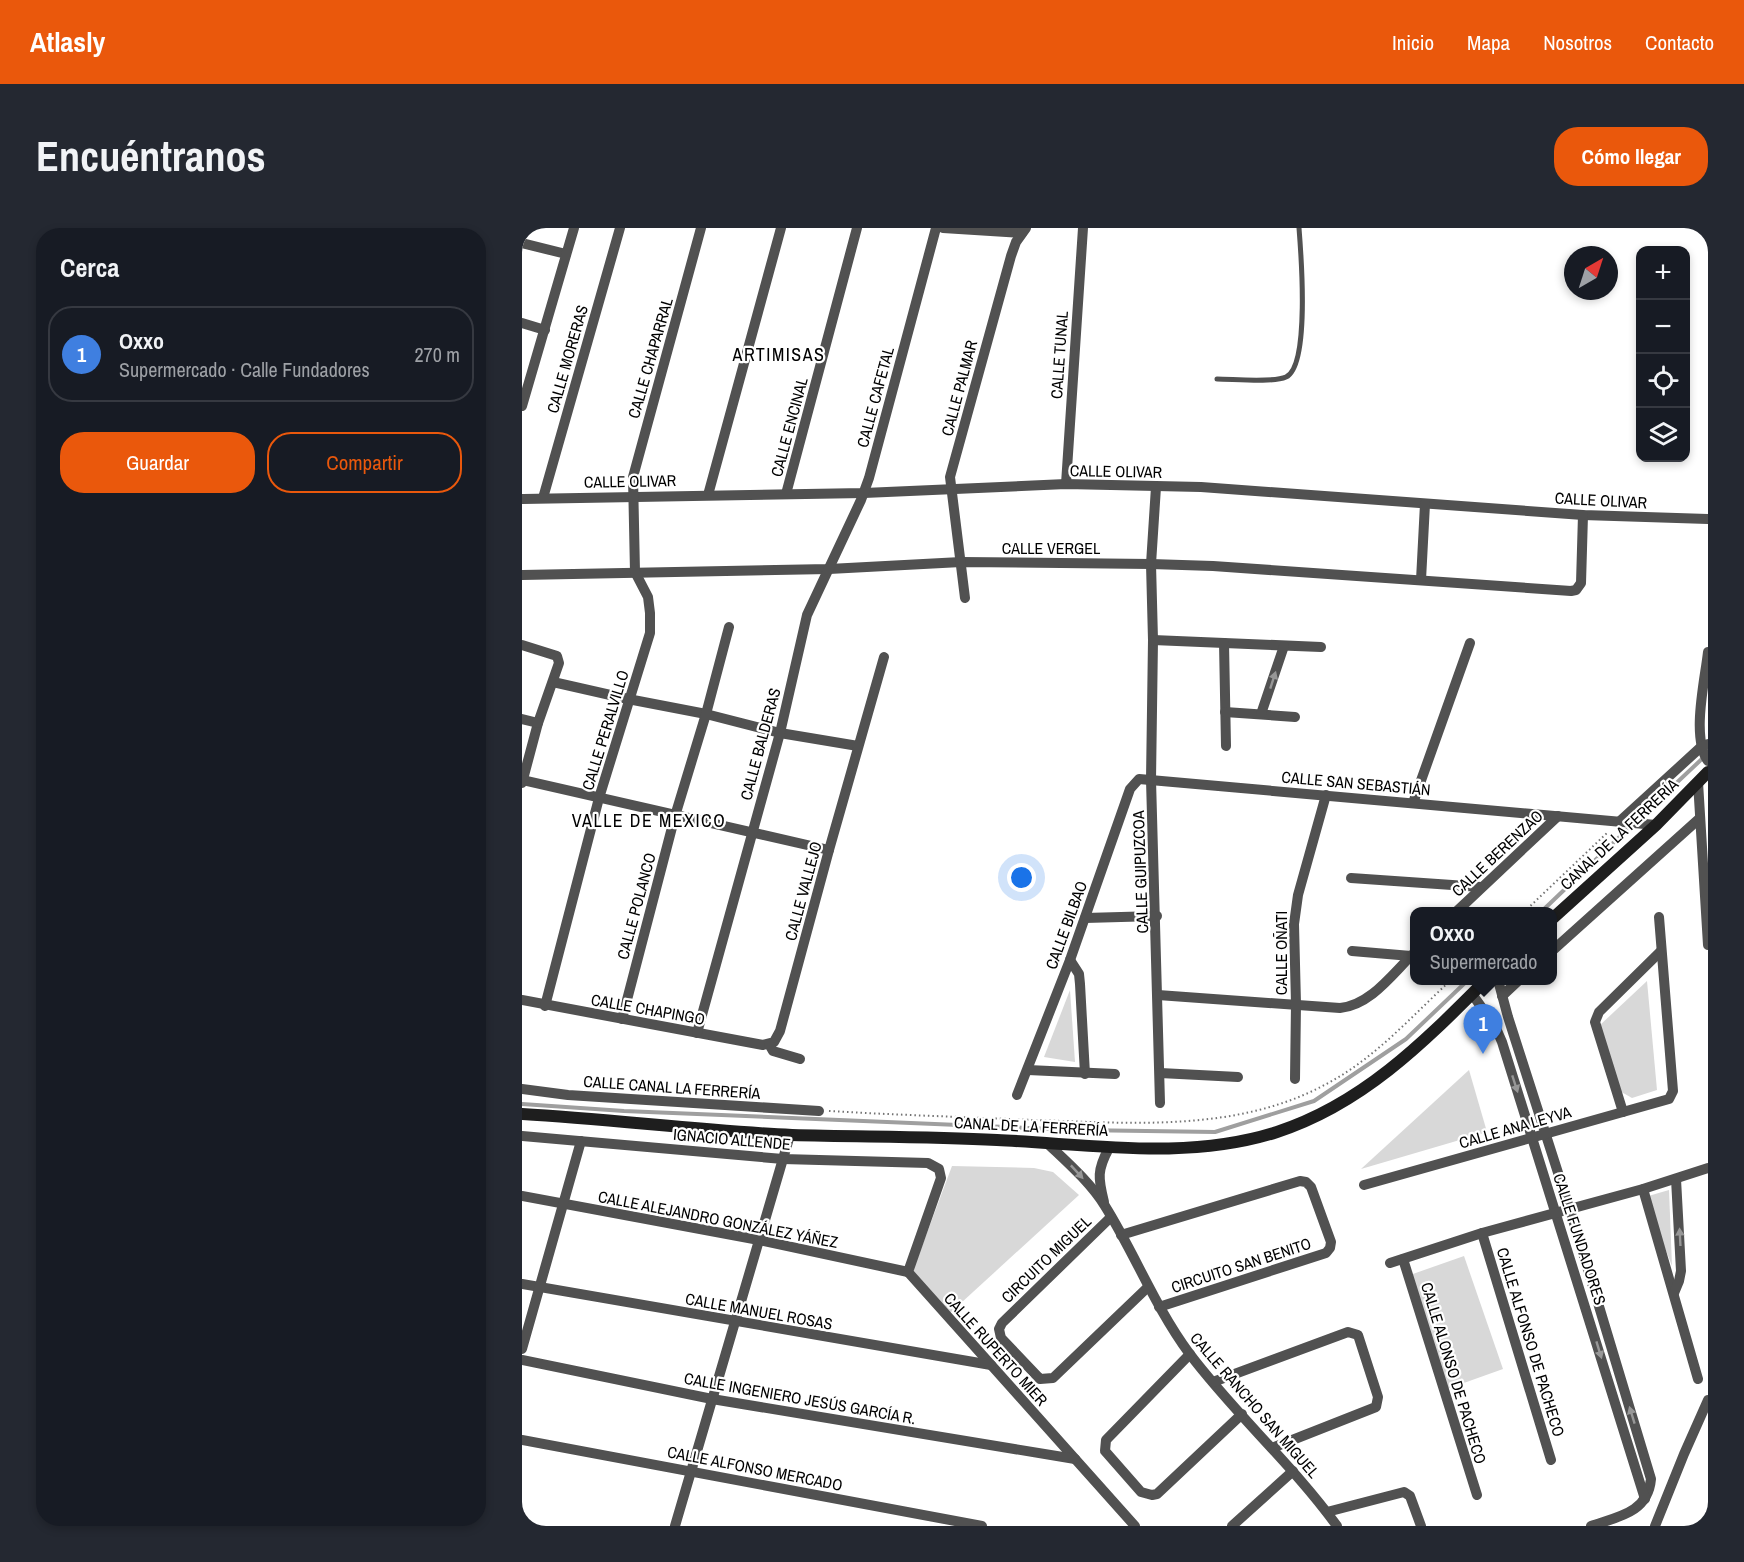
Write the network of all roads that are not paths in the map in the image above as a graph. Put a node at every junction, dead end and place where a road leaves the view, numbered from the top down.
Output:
1 (574, 228) edge
2 (620, 228) edge
3 (701, 228) edge
4 (781, 228) edge
5 (857, 228) edge
6 (936, 228) edge
7 (943, 228) edge
8 (1083, 228) edge
9 (1299, 228) edge
10 (1024, 231) edge
11 (522, 243) edge
12 (567, 254) junction
13 (522, 323) edge
14 (545, 330) junction
15 (1217, 379) dead end
16 (522, 404) edge
17 (1066, 484) junction
18 (1156, 487) junction
19 (950, 488) junction
20 (864, 493) junction
21 (786, 494) junction
22 (708, 495) junction
23 (633, 496) junction
24 (543, 498) junction
25 (523, 499) edge
26 (1425, 504) junction
27 (1583, 515) junction
28 (1708, 519) edge
29 (961, 562) junction
30 (1151, 564) junction
31 (829, 569) junction
32 (635, 572) junction
33 (522, 575) edge
34 (1421, 580) junction
35 (965, 598) dead end
36 (729, 627) dead end
37 (1153, 640) junction
38 (1224, 643) junction
39 (1470, 643) dead end
40 (522, 645) edge
41 (1284, 646) junction
42 (1321, 647) dead end
43 (1708, 652) edge
44 (884, 657) dead end
45 (553, 682) junction
46 (628, 699) junction
47 (1225, 712) junction
48 (706, 714) junction
49 (1261, 714) junction
50 (1294, 717) dead end
51 (522, 719) edge
52 (538, 723) junction
53 (780, 733) junction
54 (858, 746) junction
55 (1226, 746) dead end
56 (1705, 751) edge
57 (1708, 772) edge
58 (1151, 780) junction
59 (523, 781) edge
60 (1698, 782) junction
61 (1326, 795) junction
62 (599, 798) junction
63 (1413, 803) junction
64 (675, 816) junction
65 (1558, 816) junction
66 (1700, 818) junction
67 (1619, 822) junction
68 (1656, 825) junction
69 (752, 832) junction
70 (829, 850) junction
71 (1352, 878) dead end
72 (1482, 887) junction
73 (1461, 907) edge
74 (1557, 914) edge
75 (1156, 916) junction
76 (1659, 917) dead end
77 (1085, 918) junction
78 (1708, 945) edge
79 (1557, 947) edge
80 (1352, 951) dead end
81 (1661, 951) junction
82 (1410, 954) edge
83 (1410, 956) edge
84 (1070, 960) junction
85 (1482, 985) edge
86 (1499, 985) edge
87 (1514, 985) edge
88 (1472, 994) junction
89 (1158, 995) junction
90 (1502, 996) junction
91 (522, 1000) edge
92 (1296, 1004) junction
93 (545, 1006) junction
94 (622, 1019) junction
95 (697, 1033) junction
96 (771, 1043) junction
97 (800, 1059) dead end
98 (1028, 1070) junction
99 (1160, 1073) junction
100 (1085, 1074) junction
101 (1115, 1074) dead end
102 (1238, 1077) dead end
103 (1296, 1079) dead end
104 (522, 1089) edge
105 (1017, 1095) dead end
106 (1160, 1103) dead end
107 (819, 1111) dead end
108 (1623, 1112) junction
109 (522, 1114) edge
110 (1546, 1134) junction
111 (790, 1135) junction
112 (522, 1136) edge
113 (1533, 1137) junction
114 (581, 1141) junction
115 (1047, 1143) junction
116 (1109, 1148) junction
117 (783, 1159) junction
118 (1708, 1168) edge
119 (1676, 1179) junction
120 (1364, 1185) dead end
121 (1643, 1189) junction
122 (522, 1196) edge
123 (563, 1204) junction
124 (1105, 1205) junction
125 (1570, 1210) junction
126 (1555, 1214) junction
127 (1111, 1217) junction
128 (1482, 1233) junction
129 (1121, 1235) junction
130 (759, 1240) junction
131 (1403, 1259) junction
132 (1390, 1263) dead end
133 (908, 1272) junction
134 (522, 1284) edge
135 (1148, 1287) junction
136 (539, 1288) junction
137 (1674, 1293) junction
138 (1159, 1307) junction
139 (735, 1322) junction
140 (1605, 1326) junction
141 (1593, 1329) junction
142 (522, 1349) edge
143 (1190, 1354) junction
144 (522, 1360) edge
145 (991, 1365) junction
146 (1698, 1379) dead end
147 (1213, 1382) junction
148 (712, 1399) junction
149 (1708, 1400) edge
150 (1242, 1414) junction
151 (522, 1440) edge
152 (1272, 1448) junction
153 (1075, 1459) junction
154 (1551, 1460) dead end
155 (691, 1471) junction
156 (1293, 1471) junction
157 (1477, 1495) dead end
158 (1645, 1498) junction
159 (1327, 1512) junction
160 (941, 1522) edge
161 (522, 1525) edge
162 (527, 1526) edge
163 (675, 1526) edge
164 (982, 1526) edge
165 (1135, 1526) edge
166 (1232, 1526) edge
167 (1337, 1526) edge
168 (1421, 1526) edge
169 (1591, 1526) edge
170 (1656, 1526) edge

1 - 12 street
2 - 24 street, CALLE MORERAS
3 - 23 street, CALLE CHAPARRAL
4 - 22 street
5 - 21 street, CALLE ENCINAL
6 - 20 street, CALLE CAFETAL
7 - 10 street
8 - 17 street, CALLE TUNAL
9 - 15 lane
10 - 19 street, CALLE PALMAR
11 - 12 street
12 - 14 street
13 - 14 street
14 - 16 street
17 - 18 street, CALLE OLIVAR
17 - 19 street, CALLE OLIVAR
18 - 26 street, CALLE OLIVAR
18 - 30 street, CALLE GUIPUZCOA
19 - 20 street, CALLE OLIVAR
19 - 29 street, CALLE PALMAR
20 - 21 street, CALLE OLIVAR
20 - 31 street, CALLE CAFETAL
21 - 22 street, CALLE OLIVAR
22 - 23 street, CALLE OLIVAR
23 - 24 street, CALLE OLIVAR
23 - 32 street, CALLE PERALVILLO
24 - 25 street, CALLE OLIVAR
26 - 27 street, CALLE OLIVAR
26 - 34 street
27 - 28 street, CALLE OLIVAR
27 - 34 street, CALLE VERGEL
29 - 30 street, CALLE VERGEL
29 - 31 street, CALLE VERGEL
29 - 35 street, CALLE PALMAR
30 - 34 street, CALLE VERGEL
30 - 37 street, CALLE GUIPUZCOA
31 - 32 street, CALLE VERGEL
31 - 53 street, CALLE BALDERAS
32 - 33 street, CALLE VERGEL
32 - 46 street, CALLE PERALVILLO
36 - 48 street, CALLE POLANCO
37 - 38 street
37 - 58 street, CALLE GUIPUZCOA
38 - 41 street
38 - 47 street
39 - 63 street
40 - 45 street
41 - 42 street
49 -> 41 street
43 - 56 street
44 - 54 street, CALLE VALLEJO
45 - 46 street
45 - 52 street
46 - 48 street
46 - 62 street, CALLE PERALVILLO
47 - 49 street
47 - 55 street
48 - 53 street
48 - 64 street, CALLE POLANCO
49 - 50 street
51 - 52 street
52 - 59 street
53 - 54 street
53 - 69 street, CALLE BALDERAS
54 - 70 street, CALLE VALLEJO
56 - 67 street
57 - 60 street, CANAL DE LA FERRERÍA
58 - 61 street, CALLE SAN SEBASTIÁN
58 - 75 street, CALLE GUIPUZCOA
58 - 77 street, CALLE BILBAO
59 - 62 street
60 - 66 street
60 - 68 street, CANAL DE LA FERRERÍA
61 - 63 street, CALLE SAN SEBASTIÁN
61 - 92 street, CALLE OÑATI
62 - 64 street
62 - 93 street, CALLE PERALVILLO
63 - 65 street, CALLE SAN SEBASTIÁN
64 - 69 street
64 - 94 street, CALLE POLANCO
65 - 67 street, CALLE SAN SEBASTIÁN
65 - 72 street, CALLE BERENZAO
66 - 78 street
66 - 79 street
67 - 68 street, CALLE SAN SEBASTIÁN
68 - 74 street, CANAL DE LA FERRERÍA
69 - 70 street
69 - 95 street, CALLE BALDERAS
70 - 96 street, CALLE VALLEJO
71 - 72 street
72 - 73 street, CALLE BERENZAO
75 - 77 street
75 - 89 street, CALLE GUIPUZCOA
76 - 81 street
77 - 84 street, CALLE BILBAO
80 - 82 street
81 - 108 street
81 - 108 street, CALLE ANA LEYVA
83 - 92 street
84 - 98 street, CALLE BILBAO
84 - 100 street
85 - 88 street, CANAL DE LA FERRERÍA
86 - 90 street, CALLE FUNDADORES
87 - 90 street
88 -> 113 street, CALLE FUNDADORES
88 - 116 street, CANAL DE LA FERRERÍA
89 - 92 street
89 - 99 street, CALLE GUIPUZCOA
90 - 110 street, CALLE FUNDADORES
91 - 93 street, CALLE CHAPINGO
92 - 103 street, CALLE OÑATI
93 - 94 street, CALLE CHAPINGO
94 - 95 street, CALLE CHAPINGO
95 - 96 street, CALLE CHAPINGO
96 - 97 street, CALLE CHAPINGO
98 - 100 street
98 - 105 street, CALLE BILBAO
99 - 102 street
99 - 106 street, CALLE GUIPUZCOA
100 - 101 street
104 - 107 street, CALLE CANAL LA FERRERÍA
108 - 110 street, CALLE ANA LEYVA
109 - 111 street, CANAL DE LA FERRERÍA
110 - 113 street, CALLE ANA LEYVA
110 - 125 street, CALLE FUNDADORES
111 - 115 street, CANAL DE LA FERRERÍA
111 - 117 street
112 - 114 street, IGNACIO ALLENDE
113 - 120 street, CALLE ANA LEYVA
113 - 126 street, CALLE FUNDADORES
114 - 117 street, IGNACIO ALLENDE
114 - 123 street
115 - 116 street, CANAL DE LA FERRERÍA
115 -> 124 street, CALLE RANCHO SAN MIGUEL
116 - 124 street, CALLE RANCHO SAN MIGUEL
117 - 130 street
117 - 133 street, IGNACIO ALLENDE
118 - 119 street
119 - 121 street
137 -> 119 street
121 - 125 street
121 - 137 street
122 - 123 street, CALLE ALEJANDRO GONZÁLEZ YÁÑEZ
123 - 130 street, CALLE ALEJANDRO GONZÁLEZ YÁÑEZ
123 - 136 street
124 - 127 street, CALLE RANCHO SAN MIGUEL
125 - 126 street
125 - 140 street, CALLE FUNDADORES
126 - 128 street
126 - 141 street, CALLE FUNDADORES
127 - 129 street, CALLE RANCHO SAN MIGUEL
127 - 135 street, CIRCUITO MIGUEL
128 - 131 street
128 - 154 street, CALLE ALFONSO DE PACHECO
129 - 135 street, CALLE RANCHO SAN MIGUEL
129 - 138 street, CIRCUITO SAN BENITO
130 - 133 street, CALLE ALEJANDRO GONZÁLEZ YÁÑEZ
130 - 139 street
131 - 132 street
131 - 157 street, CALLE ALONSO DE PACHECO
133 - 145 street, CALLE RUPERTO MIER
134 - 136 street, CALLE MANUEL ROSAS
135 - 138 street, CALLE RANCHO SAN MIGUEL
136 - 139 street, CALLE MANUEL ROSAS
136 - 142 street
137 - 146 street
138 - 143 street, CALLE RANCHO SAN MIGUEL
139 - 145 street, CALLE MANUEL ROSAS
139 - 148 street
140 - 141 street
158 -> 140 street, CALLE FUNDADORES
141 -> 158 street, CALLE FUNDADORES
143 - 147 street, CALLE RANCHO SAN MIGUEL
143 - 150 street
144 - 148 street, CALLE INGENIERO JESÚS GARCÍA R.
145 - 153 street, CALLE RUPERTO MIER
147 - 150 street, CALLE RANCHO SAN MIGUEL
147 - 152 street
148 - 153 street, CALLE INGENIERO JESÚS GARCÍA R.
148 - 155 street
149 - 170 street
150 - 152 street, CALLE RANCHO SAN MIGUEL
151 - 155 street, CALLE ALFONSO MERCADO
152 - 156 street, CALLE RANCHO SAN MIGUEL
153 - 165 street, CALLE RUPERTO MIER
155 - 160 street, CALLE ALFONSO MERCADO
155 - 163 street
156 - 159 street, CALLE RANCHO SAN MIGUEL
156 - 166 street
158 - 169 street
159 - 167 street, CALLE RANCHO SAN MIGUEL
159 - 168 street
160 - 164 street, CALLE ALFONSO MERCADO
161 - 162 street

